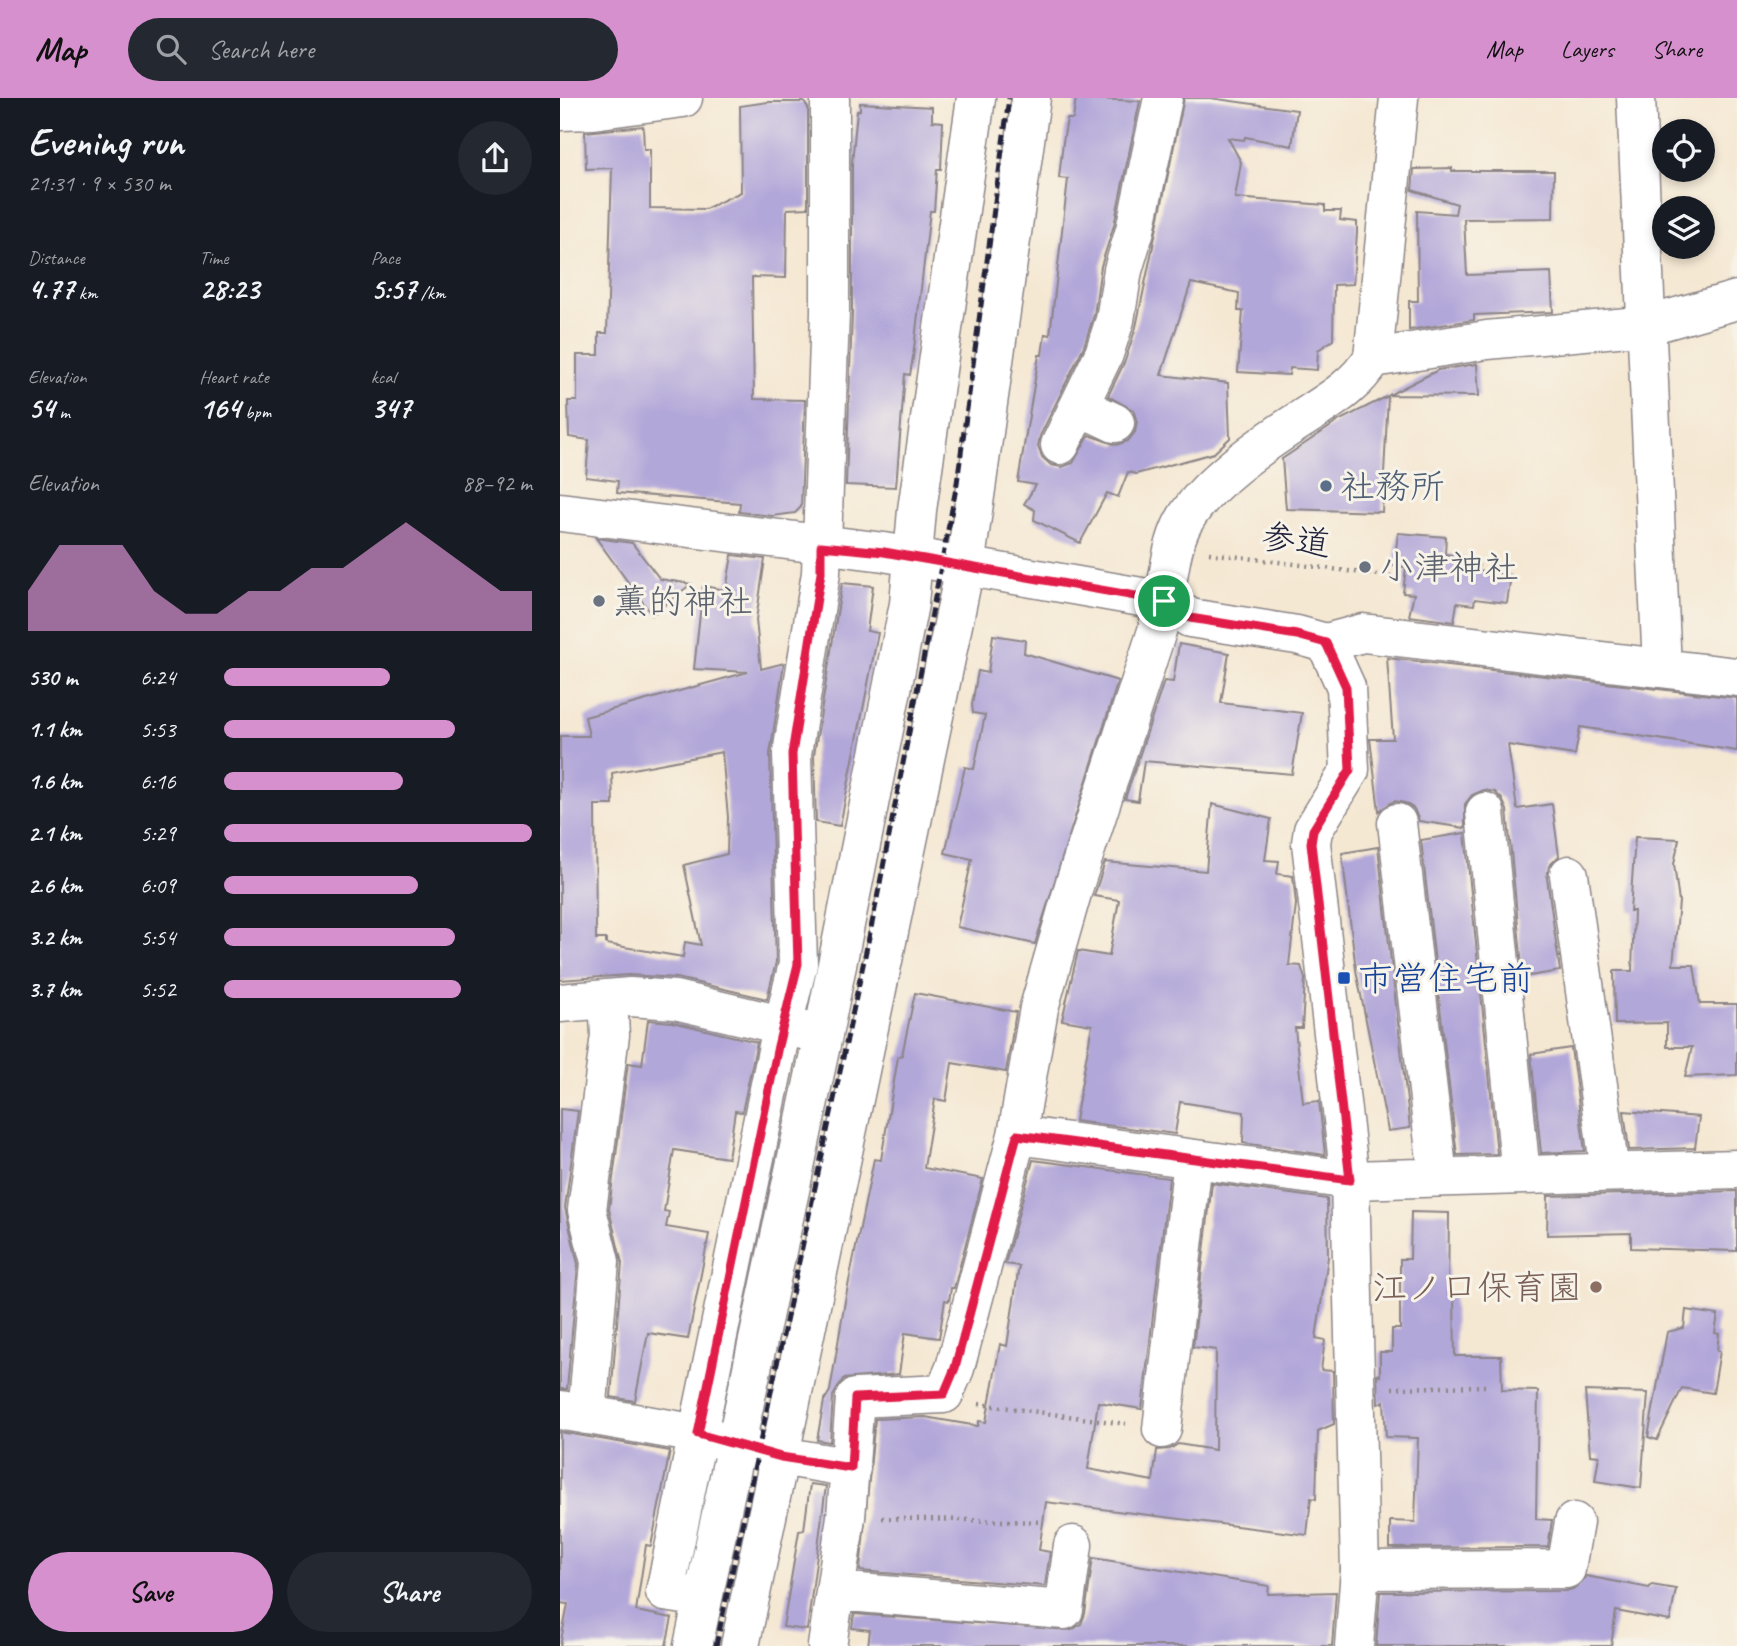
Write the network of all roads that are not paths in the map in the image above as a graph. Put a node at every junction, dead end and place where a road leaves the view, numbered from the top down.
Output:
1 (683, 98) edge
2 (830, 98) edge
3 (976, 98) edge
4 (1031, 98) edge
5 (1163, 98) edge
6 (1399, 98) edge
7 (1636, 98) edge
8 (560, 111) edge
9 (1737, 300) edge
10 (1648, 325) junction
11 (1373, 358) junction
12 (1079, 405) junction
13 (1115, 423) dead end
14 (1060, 445) dead end
15 (560, 512) edge
16 (821, 546) junction
17 (913, 558) junction
18 (965, 567) junction
19 (1164, 601) junction
20 (1326, 643) junction
21 (1662, 668) junction
22 (1737, 677) edge
23 (1485, 812) dead end
24 (1398, 823) dead end
25 (1569, 875) dead end
26 (608, 999) junction
27 (560, 1003) edge
28 (783, 1026) junction
29 (822, 1035) junction
30 (1017, 1135) junction
31 (1193, 1160) junction
32 (1737, 1169) edge
33 (1610, 1172) junction
34 (1521, 1175) junction
35 (1438, 1177) junction
36 (1350, 1180) junction
37 (574, 1413) edge
38 (1162, 1429) road end
39 (698, 1434) junction
40 (737, 1444) junction
41 (781, 1457) junction
42 (851, 1468) junction
43 (1574, 1522) dead end
44 (1063, 1534) road end
45 (1360, 1570) junction
46 (836, 1591) junction
47 (703, 1598) junction
48 (693, 1646) edge
49 (740, 1646) edge
50 (827, 1646) edge
51 (1354, 1646) edge

1 - 8 street
2 - 16 street
3 - 17 street
4 - 18 street
5 - 12 street
6 - 11 street
7 - 10 street
9 - 10 street
10 - 11 street
10 - 21 street
11 - 19 street
12 - 13 street
12 - 14 street
15 - 16 street
16 - 17 street
16 - 28 street
17 - 18 street
17 - 29 street
18 - 19 street
18 - 41 street
19 - 20 street
19 - 30 street
20 - 21 street
20 - 36 street
21 - 22 street
23 - 34 street
24 - 35 street
25 - 33 street
26 - 27 street
26 - 28 street
26 - 37 street
28 - 29 street
28 - 39 street
29 - 40 street
30 - 31 street
30 - 42 street
31 - 36 street
31 - 38 street
32 - 33 street
33 - 34 street
34 - 35 street
35 - 36 street
36 - 45 street
37 - 39 street
39 - 40 street
39 - 47 street
40 - 41 street
40 - 47 street
41 - 42 street
41 - 49 street
42 - 46 street
43 - 45 street
44 - 46 street
45 - 51 street
46 - 50 street
47 - 48 street

